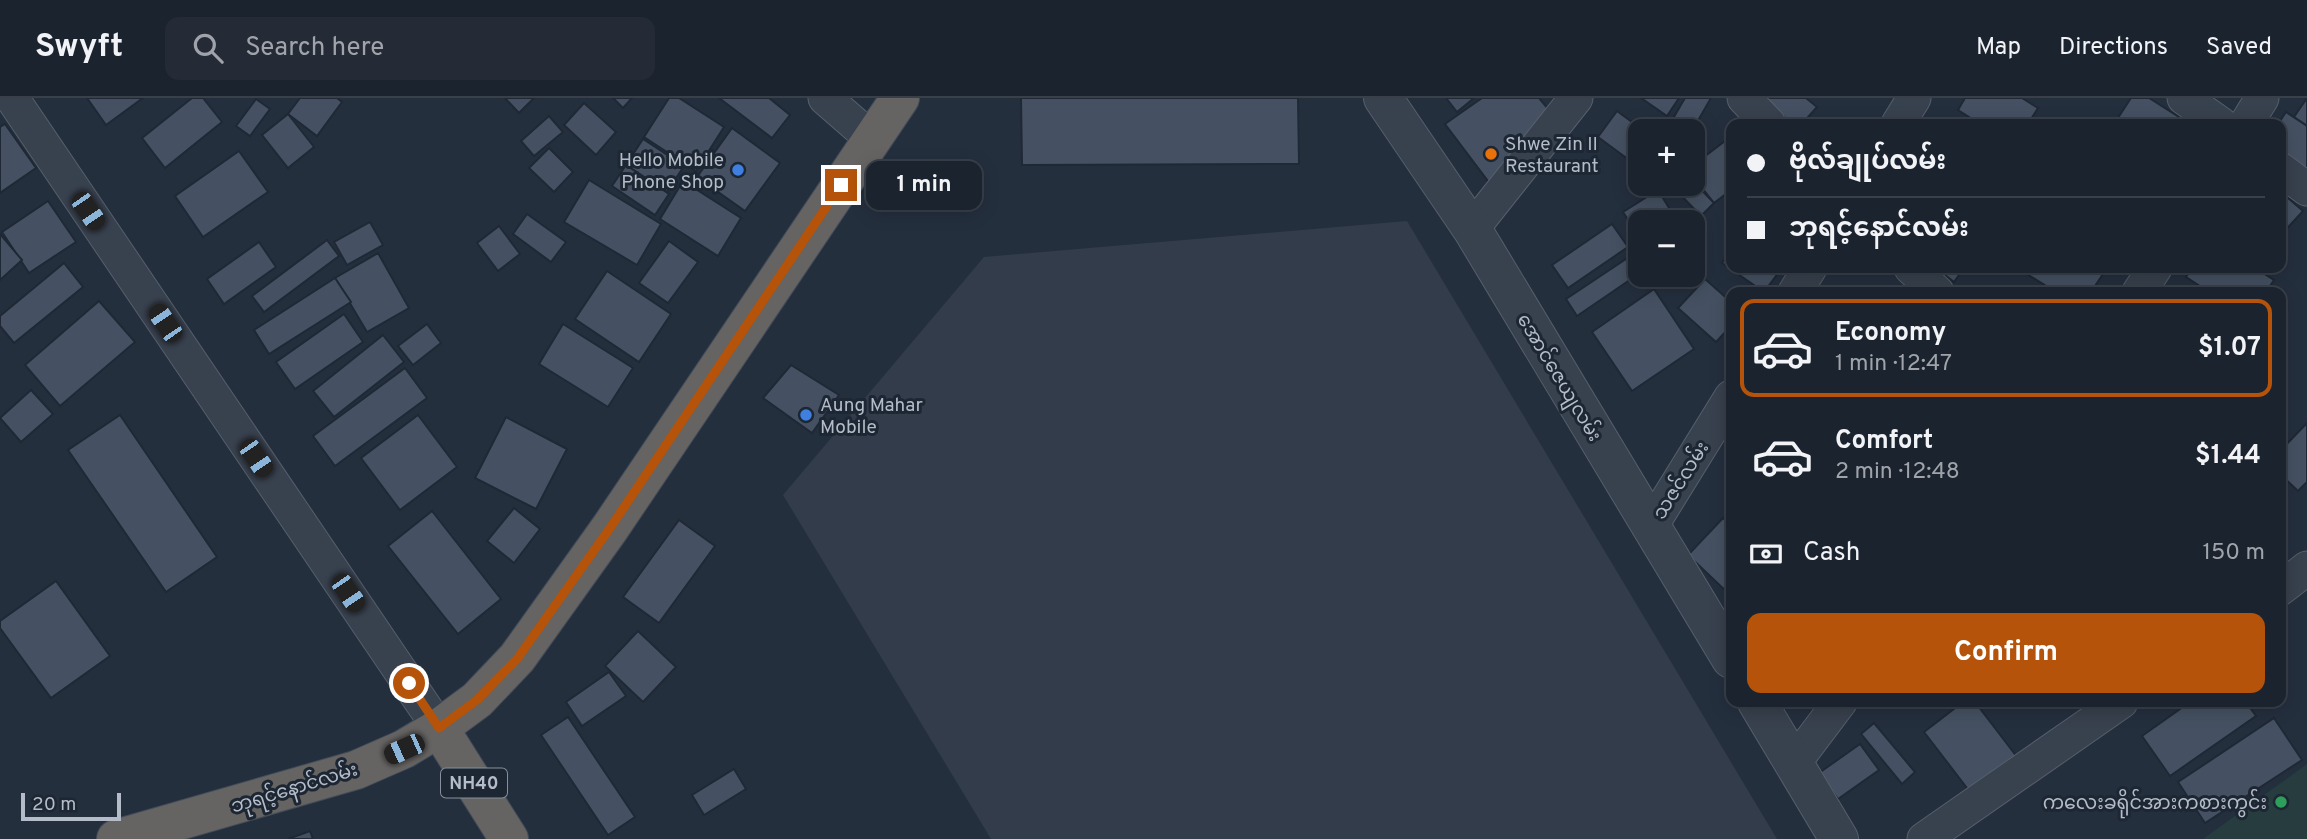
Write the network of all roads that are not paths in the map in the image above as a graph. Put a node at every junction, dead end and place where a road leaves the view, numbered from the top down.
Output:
1 (12, 98) edge
2 (825, 98) edge
3 (900, 98) edge
4 (1383, 98) edge
5 (1576, 98) edge
6 (1744, 98) edge
7 (1914, 98) edge
8 (2184, 98) edge
9 (2262, 98) edge
10 (1764, 119) edge
11 (1901, 119) edge
12 (2214, 119) edge
13 (2249, 119) edge
14 (872, 139) junction
15 (2286, 173) edge
16 (2307, 189) edge
17 (1472, 229) junction
18 (1916, 273) edge
19 (1932, 287) edge
20 (1726, 405) edge
21 (1650, 528) junction
22 (2307, 568) edge
23 (2286, 584) edge
24 (1726, 651) edge
25 (1760, 707) edge
26 (1836, 707) edge
27 (2114, 707) edge
28 (439, 728) junction
29 (1794, 763) junction
30 (132, 837) edge
31 (509, 839) edge
32 (1839, 839) edge
33 (1924, 839) edge

1 - 28 street
2 - 14 street
3 - 14 highway, ဘုရင့်နောင်လမ်း
4 - 17 street, အောင်ဇေယျလမ်း
5 - 17 street
6 - 10 street
7 - 11 street
8 - 12 street
9 - 13 street
14 - 28 highway, ဘုရင့်နောင်လမ်း
15 - 16 street
17 - 21 street, အောင်ဇေယျလမ်း
18 - 19 street
20 - 21 street, သဇင်လမ်း
21 - 24 street, အောင်ဇေယျလမ်း
22 - 23 street
25 - 29 street
26 - 29 street
27 - 33 street
28 - 30 highway, ဘုရင့်နောင်လမ်း
28 - 31 highway, NH40
29 - 32 street

